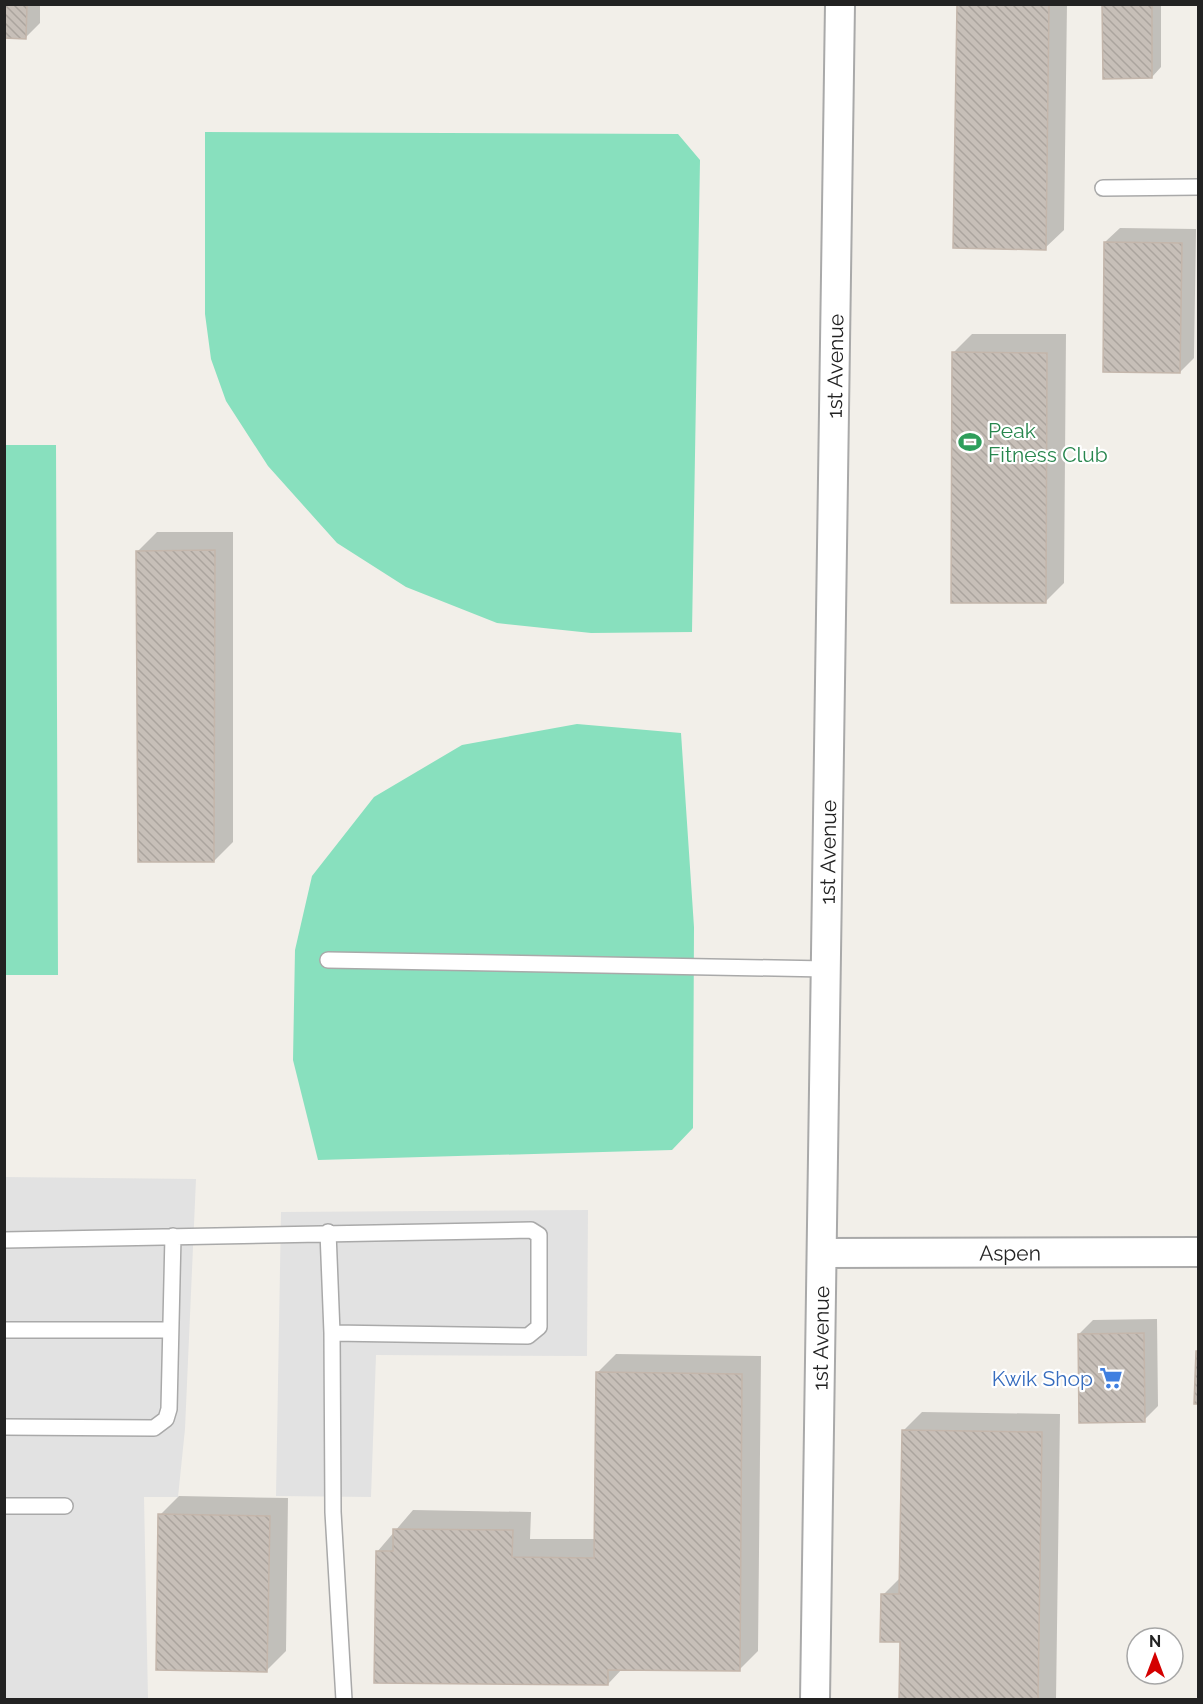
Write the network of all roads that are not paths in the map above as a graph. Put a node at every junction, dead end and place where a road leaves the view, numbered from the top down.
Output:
1 (840, 4) edge
2 (1198, 187) edge
3 (1103, 188) dead end
4 (328, 960) dead end
5 (826, 969) junction
6 (328, 1232) junction
7 (172, 1236) junction
8 (4, 1240) edge
9 (1198, 1252) edge
10 (822, 1253) junction
11 (4, 1330) edge
12 (170, 1330) junction
13 (332, 1333) junction
14 (4, 1427) edge
15 (4, 1506) edge
16 (65, 1506) dead end
17 (344, 1700) edge
18 (815, 1700) edge

1 - 5 street, 1st Avenue
2 - 3 lane
4 - 5 lane
5 - 10 street, 1st Avenue
6 - 7 lane
6 - 13 lane
6 - 13 lane
7 - 8 lane
7 - 12 lane
9 - 10 street, Aspen
10 - 18 street, 1st Avenue
11 - 12 lane
12 - 14 lane
13 - 17 lane
15 - 16 lane

